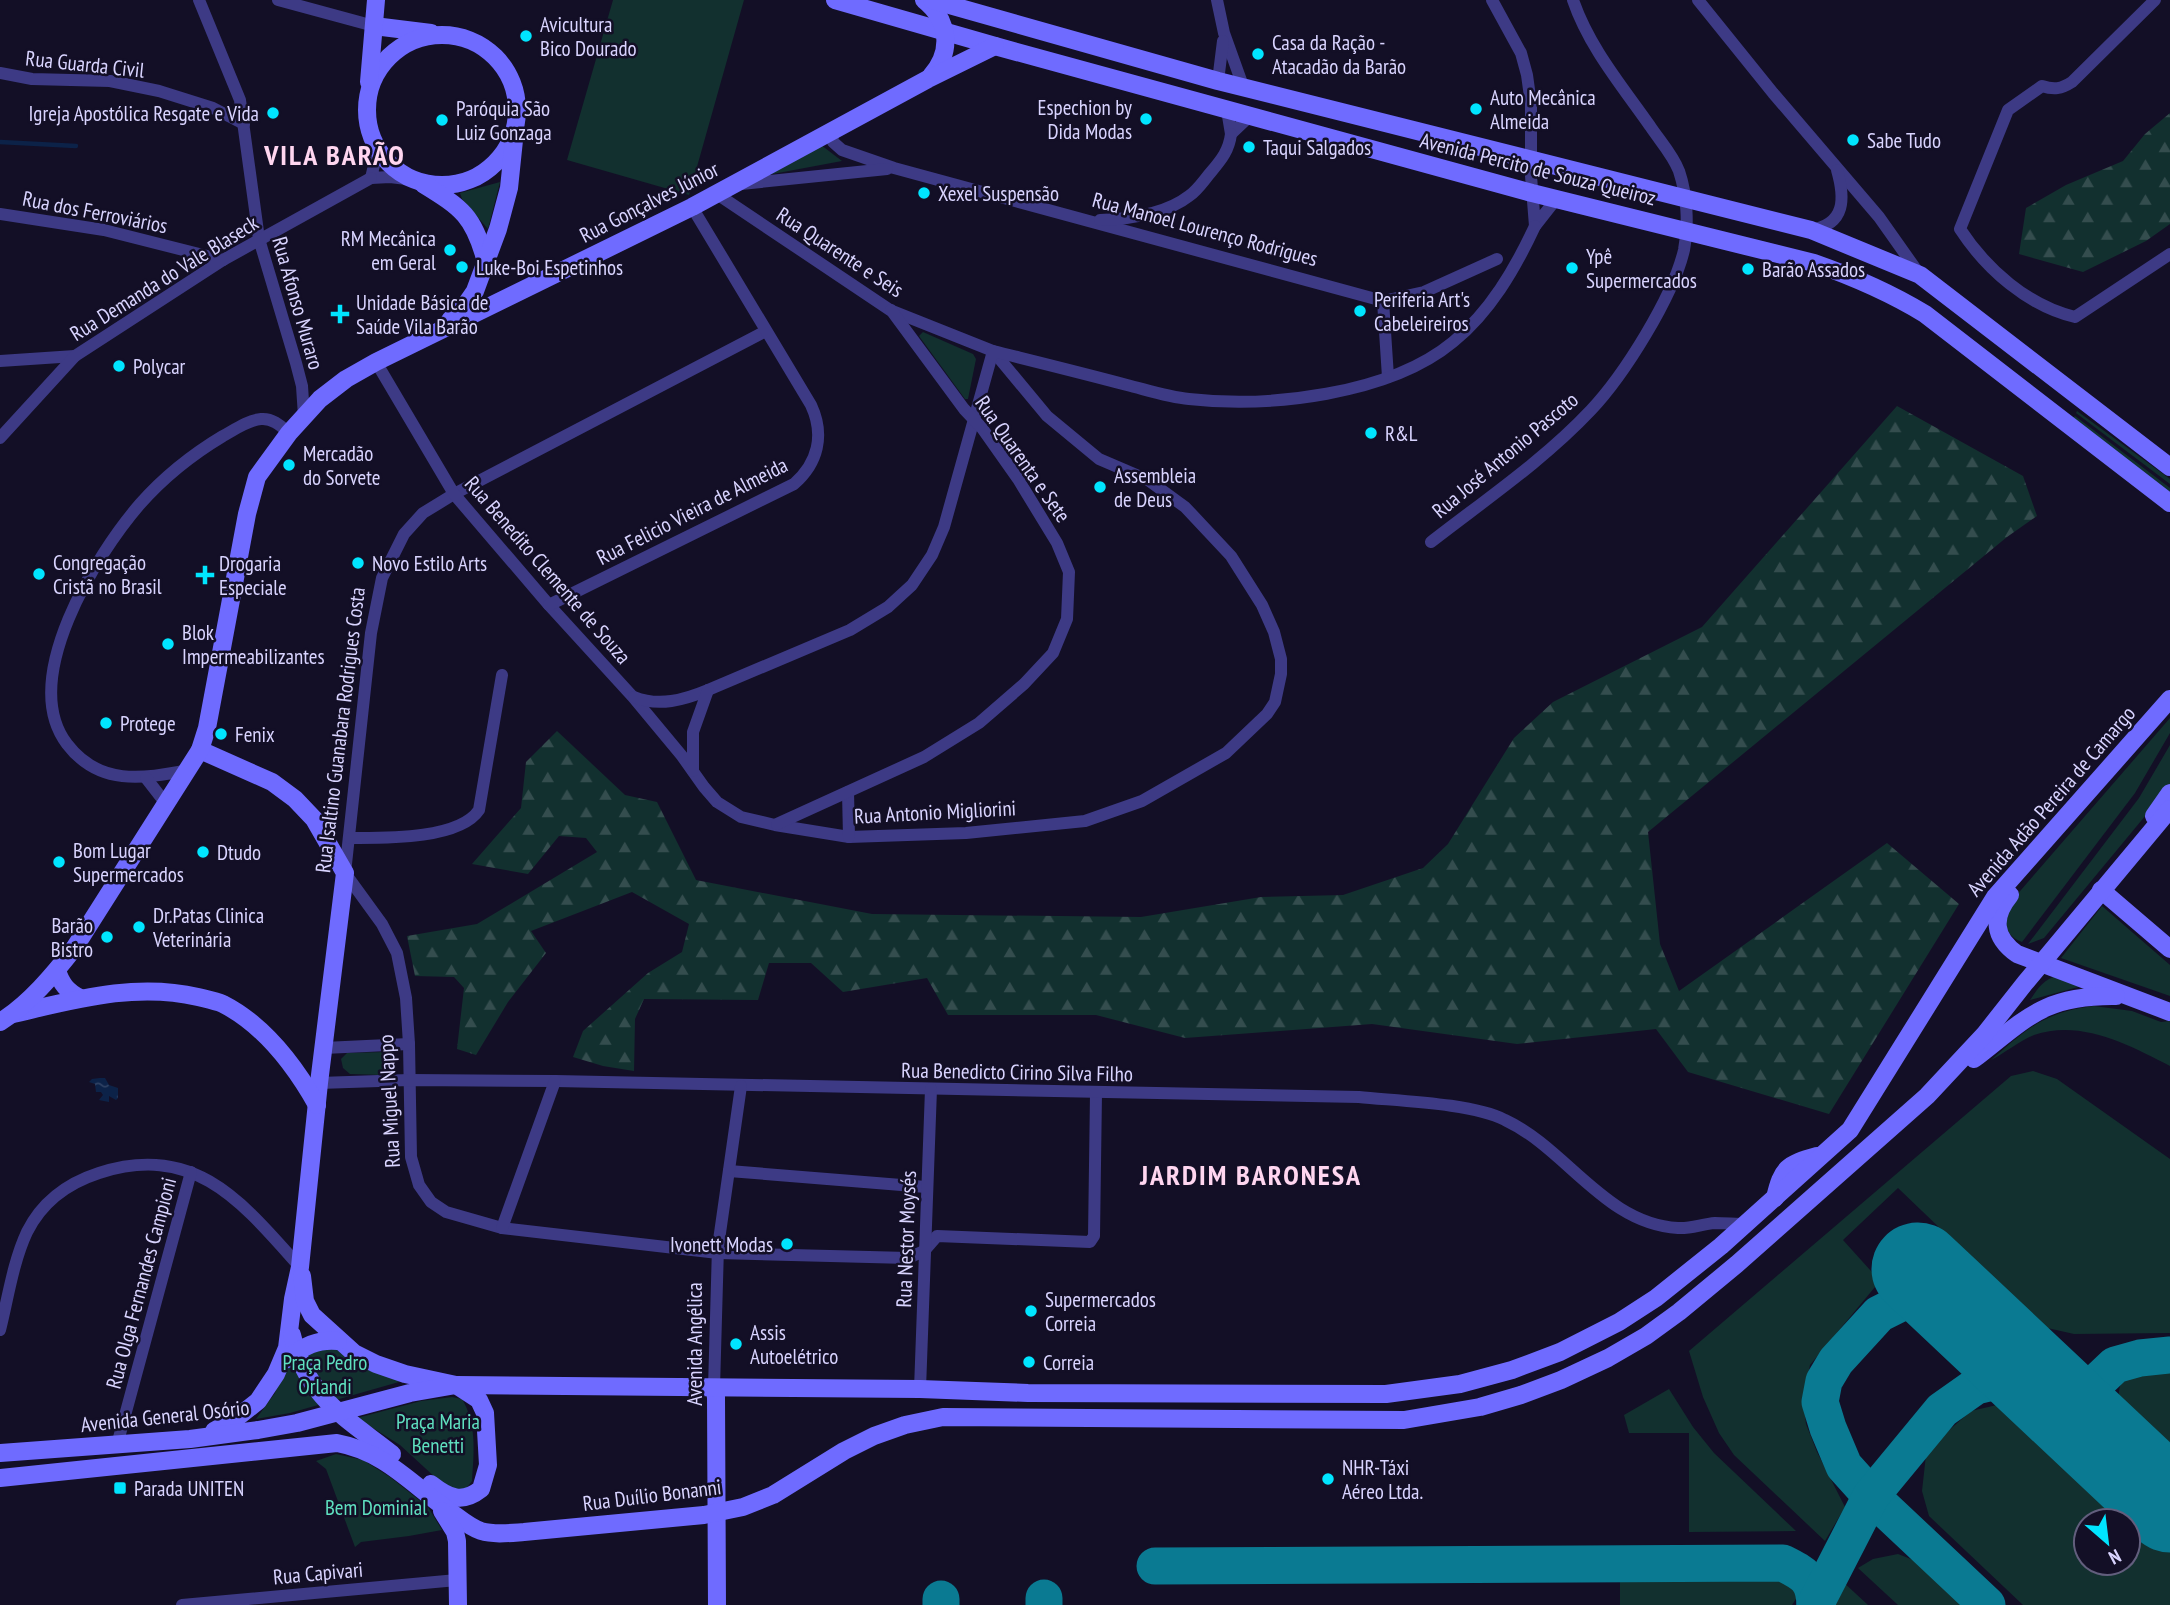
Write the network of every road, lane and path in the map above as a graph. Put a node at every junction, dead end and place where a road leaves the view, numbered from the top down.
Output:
1 (199, 0) edge
2 (278, 0) edge
3 (376, 0) edge
4 (835, 0) edge
5 (924, 0) edge
6 (932, 0) edge
7 (1217, 0) edge
8 (1492, 0) edge
9 (1573, 0) edge
10 (1698, 0) edge
11 (2154, 0) edge
12 (374, 26) junction
13 (945, 31) junction
14 (1224, 33) junction
15 (455, 36) junction
16 (995, 46) junction
17 (0, 73) edge
18 (1096, 74) junction
19 (928, 79) junction
20 (1218, 81) junction
21 (1243, 86) junction
22 (367, 103) junction
23 (1227, 110) junction
24 (1250, 116) junction
25 (517, 119) junction
26 (244, 124) junction
27 (832, 132) junction
28 (1231, 134) junction
29 (377, 148) junction
30 (1531, 159) junction
31 (1836, 166) junction
32 (894, 168) junction
33 (371, 178) junction
34 (415, 180) junction
35 (724, 190) junction
36 (1532, 193) junction
37 (1557, 198) junction
38 (1685, 199) junction
39 (692, 207) junction
40 (0, 214) edge
41 (1141, 214) junction
42 (1088, 221) junction
43 (1535, 226) junction
44 (1686, 230) junction
45 (1811, 230) junction
46 (1141, 235) junction
47 (1707, 236) junction
48 (259, 239) junction
49 (1525, 246) junction
50 (1684, 250) junction
51 (2170, 254) edge
52 (1497, 259) junction
53 (223, 260) junction
54 (486, 262) junction
55 (1513, 267) junction
56 (1920, 275) junction
57 (1383, 301) junction
58 (890, 310) junction
59 (436, 331) junction
60 (766, 331) junction
61 (993, 351) junction
62 (75, 356) junction
63 (0, 361) edge
64 (376, 362) junction
65 (1388, 377) junction
66 (304, 416) junction
67 (973, 419) junction
68 (289, 433) junction
69 (0, 438) edge
70 (2170, 467) edge
71 (454, 494) junction
72 (2170, 503) edge
73 (1431, 542) dead end
74 (549, 605) junction
75 (502, 675) dead end
76 (708, 690) junction
77 (633, 697) junction
78 (2170, 699) edge
79 (200, 750) junction
80 (2111, 765) junction
81 (189, 770) junction
82 (693, 771) junction
83 (146, 778) junction
84 (848, 792) junction
85 (2170, 793) edge
86 (167, 805) junction
87 (2170, 809) edge
88 (1085, 821) joint
89 (775, 825) junction
90 (849, 837) junction
91 (350, 838) junction
92 (2123, 864) junction
93 (345, 873) junction
94 (2101, 890) junction
95 (2064, 935) junction
96 (2170, 949) edge
97 (2017, 954) junction
98 (2042, 962) junction
99 (57, 970) junction
100 (2130, 997) junction
101 (80, 998) junction
102 (2170, 1012) edge
103 (7, 1018) edge
104 (409, 1044) junction
105 (324, 1048) junction
106 (289, 1061) junction
107 (320, 1075) junction
108 (409, 1080) junction
109 (555, 1081) junction
110 (741, 1086) junction
111 (931, 1089) junction
112 (1096, 1093) junction
113 (1927, 1096) junction
114 (317, 1105) junction
115 (191, 1171) junction
116 (729, 1171) junction
117 (926, 1187) junction
118 (1715, 1223) junction
119 (1746, 1224) junction
120 (502, 1228) junction
121 (1721, 1246) junction
122 (924, 1251) junction
123 (718, 1253) junction
124 (300, 1267) junction
125 (289, 1325) junction
126 (0, 1330) edge
127 (338, 1341) junction
128 (296, 1353) junction
129 (276, 1374) junction
130 (456, 1385) junction
131 (714, 1388) junction
132 (920, 1389) junction
133 (337, 1412) junction
134 (190, 1439) junction
135 (117, 1445) junction
136 (0, 1453) edge
137 (376, 1455) junction
138 (411, 1469) junction
139 (0, 1478) edge
140 (438, 1503) junction
141 (718, 1512) junction
142 (457, 1580) junction
143 (182, 1605) edge
144 (458, 1605) edge
145 (717, 1605) edge

1 - 26 street, Rua Afonso Muraro
2 - 12 street
3 - 12 main road
4 - 13 main road, Avenida Percito de Souza Queiroz
5 - 13 main road
6 - 20 main road, Avenida Percito de Souza Queiroz
7 - 14 street
8 - 30 street
9 - 38 street, Rua José Antonio Pascoto
10 - 31 street
11 - 51 street
12 - 15 main road
12 - 22 main road
13 - 16 main road, Avenida Percito de Souza Queiroz
13 - 19 main road
14 - 20 street
14 - 21 street
15 - 22 main road
15 - 25 main road
16 - 18 main road, Avenida Percito de Souza Queiroz
16 - 19 main road, Rua Gonçalves Júnior
17 - 26 street, Rua Guarda Civil
18 - 20 main road
18 - 23 main road, Avenida Percito de Souza Queiroz
19 - 27 main road, Rua Gonçalves Júnior
20 - 21 main road, Avenida Percito de Souza Queiroz
21 - 30 main road, Avenida Percito de Souza Queiroz
22 - 29 main road
23 - 24 main road, Avenida Percito de Souza Queiroz
23 - 28 street
24 - 28 street
24 - 36 main road, Avenida Percito de Souza Queiroz
25 - 34 main road
25 - 54 main road
26 - 48 street, Rua Afonso Muraro
27 - 32 street, Rua Manoel Lourenço Rodrigues
27 - 35 main road, Rua Gonçalves Júnior
28 - 41 street
29 - 33 street
29 - 34 main road
30 - 36 street
30 - 38 main road, Avenida Percito de Souza Queiroz
31 - 45 street
31 - 56 street
32 - 35 street, Rua Manoel Lourenço Rodrigues
32 - 42 street, Rua Manoel Lourenço Rodrigues
33 - 34 street
33 - 48 street, Rua Demanda do Vale Blaseck
34 - 54 main road
35 - 39 main road, Rua Gonçalves Júnior
35 - 58 street, Rua Quarente e Seis
36 - 37 main road, Avenida Percito de Souza Queiroz
36 - 43 street
37 - 43 street
37 - 44 main road, Avenida Percito de Souza Queiroz
38 - 44 street, Rua José Antonio Pascoto
38 - 45 main road, Avenida Percito de Souza Queiroz
39 - 59 main road, Rua Gonçalves Júnior
39 - 60 street, Rua Felicio Vieira de Almeida
40 - 53 street, Rua dos Ferroviários
41 - 42 street
41 - 46 street
42 - 46 street, Rua Manoel Lourenço Rodrigues
43 - 49 street
44 - 47 main road, Avenida Percito de Souza Queiroz
44 - 50 street, Rua José Antonio Pascoto
45 - 56 main road, Avenida Percito de Souza Queiroz
46 - 57 street, Rua Manoel Lourenço Rodrigues
47 - 50 street
47 - 72 main road, Avenida Percito de Souza Queiroz
48 - 53 street, Rua Demanda do Vale Blaseck
48 - 66 street, Rua Afonso Muraro
49 - 52 street, Rua Manoel Lourenço Rodrigues
49 - 55 street
50 - 73 street, Rua José Antonio Pascoto
52 - 55 street
52 - 57 street, Rua Manoel Lourenço Rodrigues
53 - 62 street, Rua Demanda do Vale Blaseck
54 - 59 main road
55 - 65 street
56 - 70 main road, Avenida Percito de Souza Queiroz
57 - 65 street
58 - 61 street, Rua Quarente e Seis
58 - 67 street, Rua Quarenta e Sete
59 - 64 main road, Rua Gonçalves Júnior
60 - 71 street, Rua Isaltino Guanabara Rodrigues Costa
60 - 74 street, Rua Felicio Vieira de Almeida
61 - 65 street
61 - 67 street
61 - 88 street, Rua Quarente e Seis
62 - 63 street
62 - 69 street, Rua Demanda do Vale Blaseck
64 - 66 main road, Rua Gonçalves Júnior
64 - 71 street, Rua Benedito Clemente de Souza
66 - 68 main road, Rua Gonçalves Júnior
67 - 76 street
67 - 84 street, Rua Quarenta e Sete
68 - 79 main road, Rua Gonçalves Júnior
68 - 83 street
71 - 74 street, Rua Benedito Clemente de Souza
71 - 91 street, Rua Isaltino Guanabara Rodrigues Costa
74 - 77 street, Rua Benedito Clemente de Souza
75 - 91 street
76 - 77 street
76 - 82 street
77 - 82 street, Rua Antonio Migliorini
78 - 80 main road, Avenida Adão Pereira de Camargo
79 - 81 main road, Rua Gonçalves Júnior
79 - 93 main road, Rua Miguel Nappo
80 - 97 main road
80 - 119 main road, Avenida Adão Pereira de Camargo
81 - 83 street
81 - 86 main road, Rua Gonçalves Júnior
82 - 89 street, Rua Antonio Migliorini
83 - 86 street
84 - 89 street, Rua Quarenta e Sete
84 - 90 street
85 - 92 main road
86 - 99 main road, Rua Gonçalves Júnior
87 - 92 main road
88 - 90 street, Rua Antonio Migliorini
89 - 90 street, Rua Antonio Migliorini
91 - 93 street, Rua Isaltino Guanabara Rodrigues Costa
92 - 94 main road
93 - 104 street, Rua Miguel Nappo
93 - 105 main road, Rua Isaltino Guanabara Rodrigues Costa
94 - 95 main road
94 - 96 main road
95 - 97 main road
95 - 98 main road
97 - 98 main road
98 - 100 main road
98 - 113 main road
99 - 101 main road
99 - 103 main road, Rua Gonçalves Júnior
100 - 102 main road
100 - 113 main road
101 - 103 main road
101 - 106 main road
104 - 105 street
104 - 108 street, Rua Miguel Nappo
105 - 107 main road, Rua Isaltino Guanabara Rodrigues Costa
106 - 107 main road
106 - 114 main road
107 - 108 street, Rua Benedicto Cirino Silva Filho
107 - 114 main road, Rua Isaltino Guanabara Rodrigues Costa
108 - 109 street, Rua Benedicto Cirino Silva Filho
108 - 120 street, Rua Miguel Nappo
109 - 110 street, Rua Benedicto Cirino Silva Filho
109 - 120 street
110 - 111 street, Rua Benedicto Cirino Silva Filho
110 - 116 street, Avenida Angélica
111 - 112 street, Rua Benedicto Cirino Silva Filho
111 - 117 street, Rua Nestor Moysés
112 - 118 street, Rua Benedicto Cirino Silva Filho
112 - 122 street, Rua Miguel Nappo
113 - 141 main road, Rua Duílio Bonanni
114 - 124 main road, Rua Isaltino Guanabara Rodrigues Costa
115 - 124 street
115 - 126 street
115 - 135 street, Rua Olga Fernandes Campioni
116 - 117 street
116 - 123 street, Avenida Angélica
117 - 122 street, Rua Nestor Moysés
118 - 119 street, Rua Benedicto Cirino Silva Filho
118 - 121 street
119 - 121 main road, Avenida Adão Pereira de Camargo
120 - 123 street, Rua Miguel Nappo
121 - 132 main road, Avenida Adão Pereira de Camargo
122 - 123 street, Rua Miguel Nappo
122 - 132 street, Rua Nestor Moysés
123 - 131 street, Avenida Angélica
124 - 125 main road, Rua Isaltino Guanabara Rodrigues Costa
124 - 127 main road, Rua Isaltino Guanabara Rodrigues Costa
125 - 128 main road, Rua Isaltino Guanabara Rodrigues Costa
125 - 129 main road, Rua Isaltino Guanabara Rodrigues Costa
127 - 128 main road
127 - 130 main road, Rua Isaltino Guanabara Rodrigues Costa
128 - 129 main road
128 - 133 main road, Rua Isaltino Guanabara Rodrigues Costa
129 - 134 main road, Rua Isaltino Guanabara Rodrigues Costa
130 - 131 main road, Avenida Adão Pereira de Camargo
130 - 133 main road, Avenida General Osório
130 - 138 main road
131 - 132 main road, Avenida Adão Pereira de Camargo
131 - 141 main road, Avenida Angélica
133 - 134 main road, Avenida General Osório
133 - 138 main road, Rua Isaltino Guanabara Rodrigues Costa
134 - 135 main road, Avenida General Osório
135 - 136 main road, Avenida General Osório
137 - 138 main road
137 - 139 main road, Avenida General Osório
137 - 140 main road, Avenida General Osório
138 - 140 main road
140 - 141 main road, Rua Duílio Bonanni
140 - 142 main road
141 - 145 main road, Avenida Angélica
142 - 143 street, Rua Capivari
142 - 144 main road

